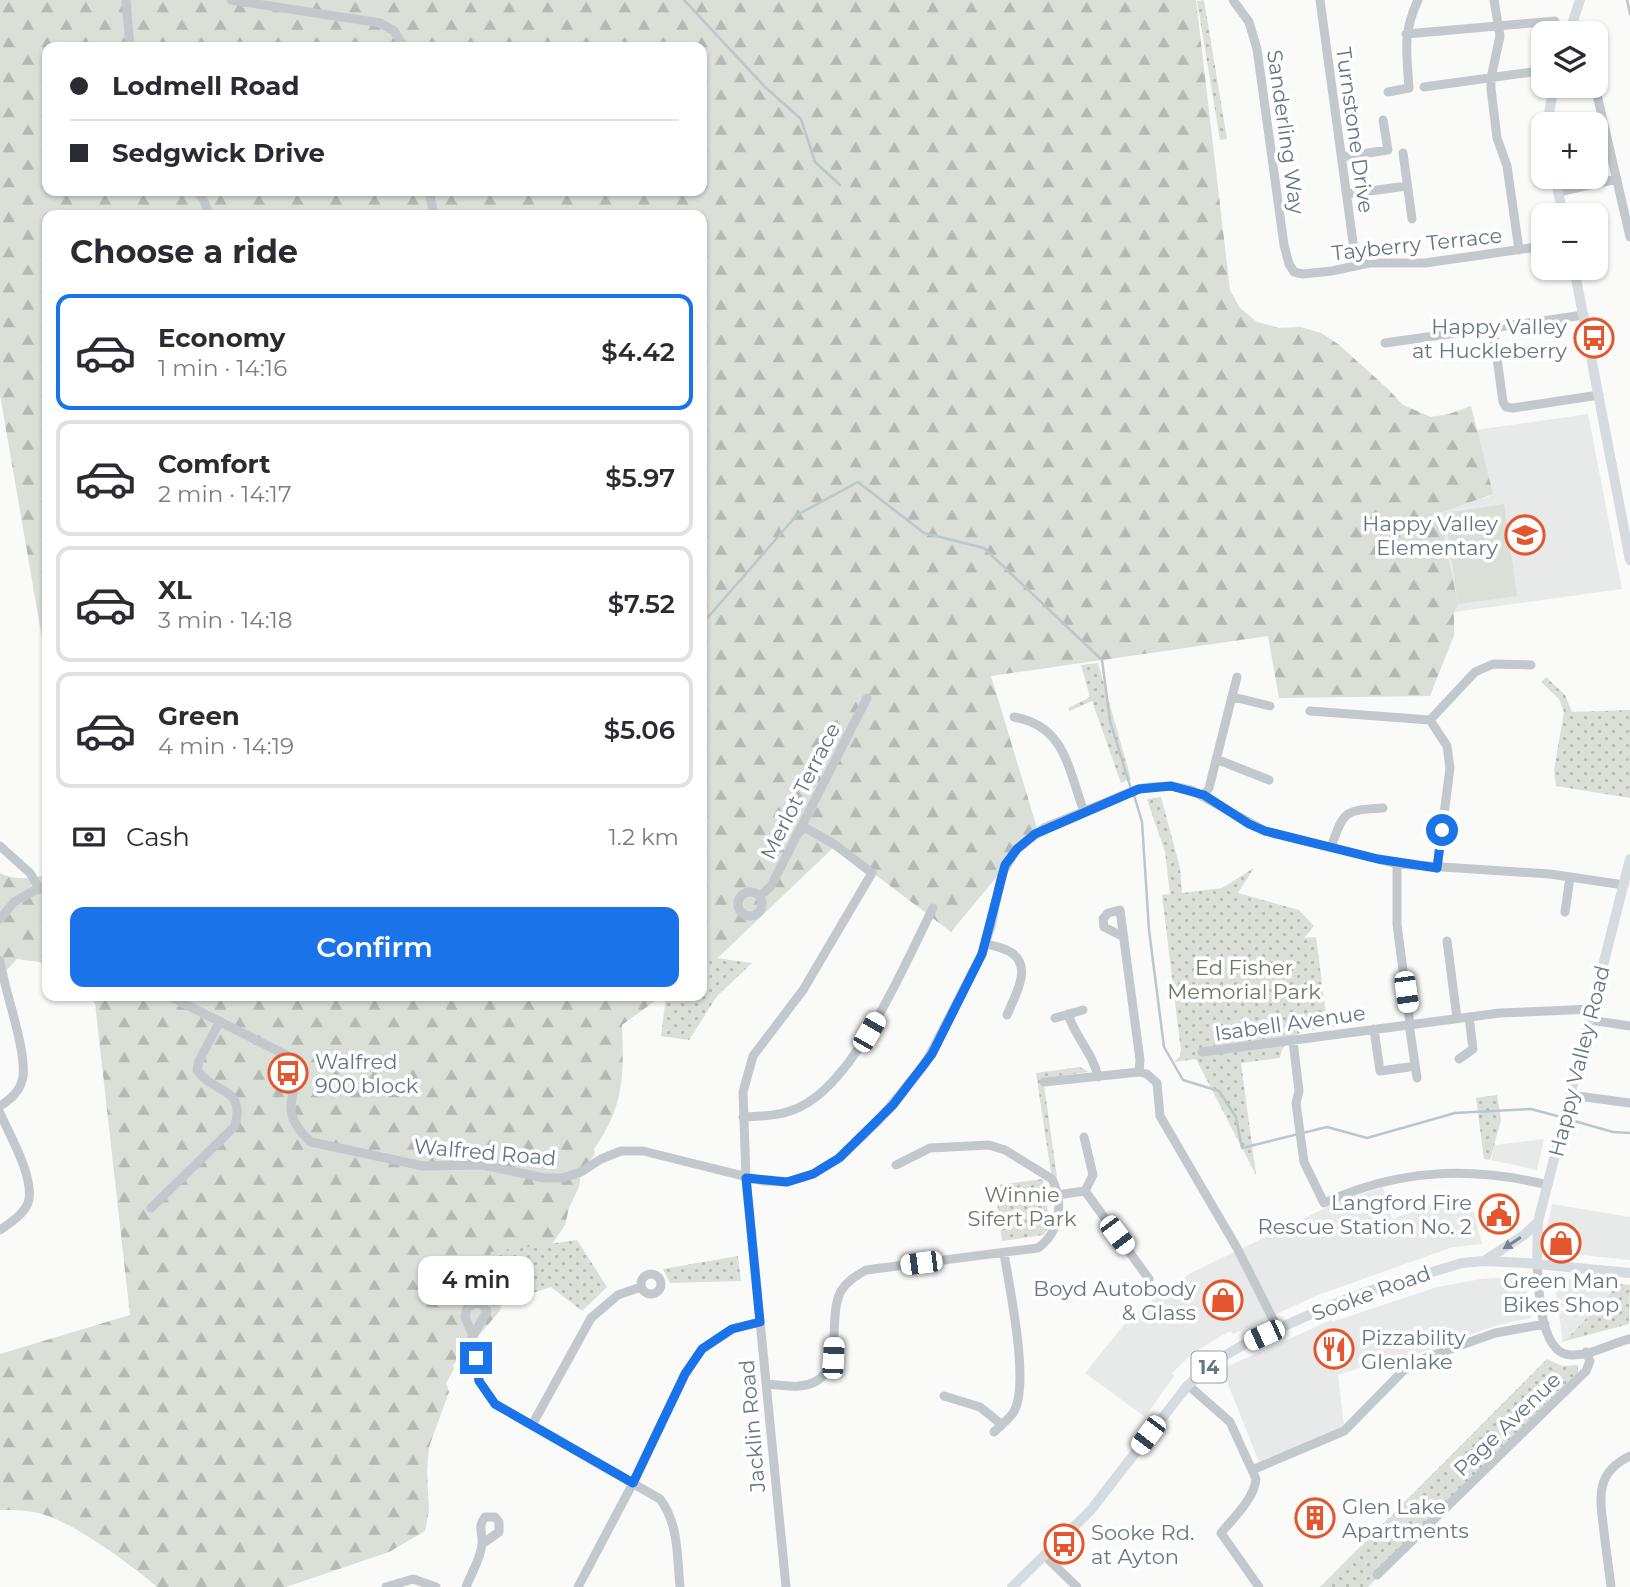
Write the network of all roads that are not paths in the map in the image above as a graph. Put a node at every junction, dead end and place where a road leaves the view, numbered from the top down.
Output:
1 (126, 0) edge
2 (231, 0) edge
3 (1233, 0) edge
4 (1320, 0) edge
5 (1418, 0) edge
6 (1494, 0) edge
7 (1580, 0) edge
8 (1573, 21) edge
9 (1531, 23) edge
10 (1500, 26) junction
11 (1406, 34) junction
12 (130, 42) edge
13 (401, 42) edge
14 (1531, 72) edge
15 (1491, 78) junction
16 (1424, 87) dead end
17 (1388, 92) dead end
18 (1598, 98) edge
19 (1384, 120) dead end
20 (1403, 153) dead end
21 (1342, 157) junction
22 (1617, 179) junction
23 (1407, 186) junction
24 (1557, 189) edge
25 (1558, 192) junction
26 (1347, 194) junction
27 (1560, 203) edge
28 (1412, 219) dead end
29 (1630, 237) edge
30 (1531, 248) edge
31 (1519, 250) junction
32 (1356, 264) junction
33 (1294, 272) joint
34 (1576, 280) edge
35 (1584, 316) junction
36 (1493, 329) junction
37 (1385, 343) dead end
38 (1599, 395) junction
39 (1626, 509) edge
40 (1630, 560) edge
41 (1531, 665) dead end
42 (1237, 677) dead end
43 (1233, 697) junction
44 (867, 698) dead end
45 (1270, 706) dead end
46 (1310, 711) dead end
47 (1014, 717) dead end
48 (1430, 720) junction
49 (1216, 759) junction
50 (1269, 780) dead end
51 (1204, 795) junction
52 (1383, 808) dead end
53 (1084, 811) junction
54 (802, 826) junction
55 (0, 846) edge
56 (1331, 847) junction
57 (1630, 859) edge
58 (1397, 863) junction
59 (1437, 868) junction
60 (1570, 877) junction
61 (42, 889) edge
62 (42, 890) edge
63 (1625, 893) edge
64 (760, 896) dead end
65 (933, 908) dead end
66 (1565, 912) dead end
67 (0, 919) edge
68 (1124, 937) dead end
69 (1447, 941) dead end
70 (986, 944) junction
71 (0, 961) edge
72 (179, 1001) edge
73 (1083, 1010) dead end
74 (1068, 1014) junction
75 (1591, 1014) junction
76 (1007, 1015) dead end
77 (1469, 1017) junction
78 (1055, 1018) dead end
79 (1457, 1018) junction
80 (220, 1021) junction
81 (1410, 1024) junction
82 (1630, 1026) edge
83 (1374, 1029) junction
84 (1293, 1041) junction
85 (1202, 1052) dead end
86 (1459, 1059) dead end
87 (1409, 1067) dead end
88 (1139, 1072) junction
89 (1098, 1077) junction
90 (1417, 1078) dead end
91 (1044, 1082) dead end
92 (1570, 1095) junction
93 (1630, 1103) edge
94 (0, 1106) edge
95 (0, 1113) edge
96 (743, 1116) junction
97 (1084, 1137) dead end
98 (896, 1165) dead end
99 (746, 1178) junction
100 (1548, 1185) junction
101 (1085, 1191) junction
102 (1057, 1195) junction
103 (151, 1208) dead end
104 (1538, 1222) junction
105 (0, 1230) edge
106 (1004, 1253) junction
107 (1484, 1261) junction
108 (1537, 1264) junction
109 (1630, 1273) edge
110 (1149, 1279) dead end
111 (641, 1287) dead end
112 (760, 1322) junction
113 (1545, 1324) junction
114 (1278, 1329) junction
115 (473, 1336) dead end
116 (1630, 1339) edge
117 (1586, 1352) junction
118 (766, 1384) junction
119 (1188, 1385) junction
120 (944, 1396) dead end
121 (1001, 1424) junction
122 (532, 1426) junction
123 (994, 1432) dead end
124 (1630, 1456) edge
125 (1252, 1470) junction
126 (633, 1483) junction
127 (482, 1544) dead end
128 (1044, 1555) junction
129 (1377, 1575) dead end
130 (386, 1587) edge
131 (436, 1587) edge
132 (466, 1587) edge
133 (578, 1587) edge
134 (680, 1587) edge
135 (786, 1587) edge
136 (1012, 1587) edge
137 (1077, 1587) edge
138 (1259, 1587) edge
139 (1611, 1587) edge

1 - 12 street
2 - 13 street
3 - 33 street, Sanderling Way
4 - 21 street, Turnstone Drive
5 - 11 street
6 - 10 street
7 - 8 main road
9 - 10 street
10 - 11 street
10 - 15 street
11 - 17 street
14 - 15 street
15 - 16 street
15 - 31 street
18 - 22 street
19 - 21 street
20 - 23 street
21 - 26 street, Turnstone Drive
22 - 25 street
22 - 29 street
23 - 26 street
23 - 28 street
24 - 25 main road
25 - 27 main road
26 - 32 street, Turnstone Drive
30 - 31 street, Tayberry Terrace
31 - 32 street, Tayberry Terrace
32 - 33 street, Tayberry Terrace
34 - 35 main road
35 - 36 street
35 - 38 main road
36 - 37 street
36 - 38 street
38 - 39 main road
39 - 40 main road
41 - 48 street
42 - 43 street
43 - 45 street
43 - 49 street
44 - 54 street, Merlot Terrace
46 - 48 street
47 - 53 street
48 - 59 street
49 - 50 street
49 - 51 street
51 - 53 street, Walfred Road
51 - 56 street, Walfred Road
52 - 56 street
53 - 70 street, Walfred Road
54 - 64 street, Merlot Terrace
54 - 96 street, Jacklin Road
55 - 61 street
56 - 58 street, Walfred Road
57 - 63 main road, Happy Valley Road
58 - 59 street, Walfred Road
58 - 81 street
59 - 60 street, Walfred Road
60 - 63 street, Walfred Road
60 - 66 street
62 - 67 street
63 - 75 main road, Happy Valley Road
65 - 96 street
68 - 88 street
69 - 79 street
70 - 76 street
70 - 99 street, Walfred Road
71 - 94 street
72 - 80 street, Walfred Road
73 - 74 street
74 - 78 street
74 - 89 street
75 - 77 street, Isabell Avenue
75 - 82 street, Isabell Avenue
75 - 92 main road, Happy Valley Road
77 - 79 street, Isabell Avenue
77 - 86 street
79 - 81 street, Isabell Avenue
80 - 99 street, Walfred Road
80 - 103 street
81 - 83 street, Isabell Avenue
81 - 90 street
83 - 84 street, Isabell Avenue
83 - 87 street
84 - 85 street, Isabell Avenue
84 - 100 street
88 - 89 street
88 - 114 street
89 - 91 street
92 - 93 street
92 - 100 main road, Happy Valley Road
95 - 105 street
96 - 99 street, Jacklin Road
97 - 101 street
98 - 102 street
99 - 112 street, Jacklin Road
100 - 104 main road, Happy Valley Road
101 - 102 street
101 - 110 street
102 - 106 street
104 -> 107 main road
104 - 108 main road, Happy Valley Road
106 - 118 street
106 - 121 street
107 - 108 main road, Sooke Road / 14
107 - 114 main road, Sooke Road / 14
108 - 109 main road, Sooke Road / 14
108 - 113 street
111 - 122 street
112 - 118 street, Jacklin Road
112 - 126 street
113 - 117 street
113 - 125 street
114 - 119 main road, Sooke Road / 14
115 - 122 street
116 - 117 street
117 - 129 street, Page Avenue
118 - 135 street, Jacklin Road
119 - 125 street
119 - 128 main road, Sooke Road / 14
120 - 121 street
121 - 123 street
122 - 126 street
124 - 139 street
125 - 138 street
126 - 133 street
126 - 134 street
127 - 132 street
128 - 136 main road, Sooke Road / 14
128 - 137 street
130 - 131 street

